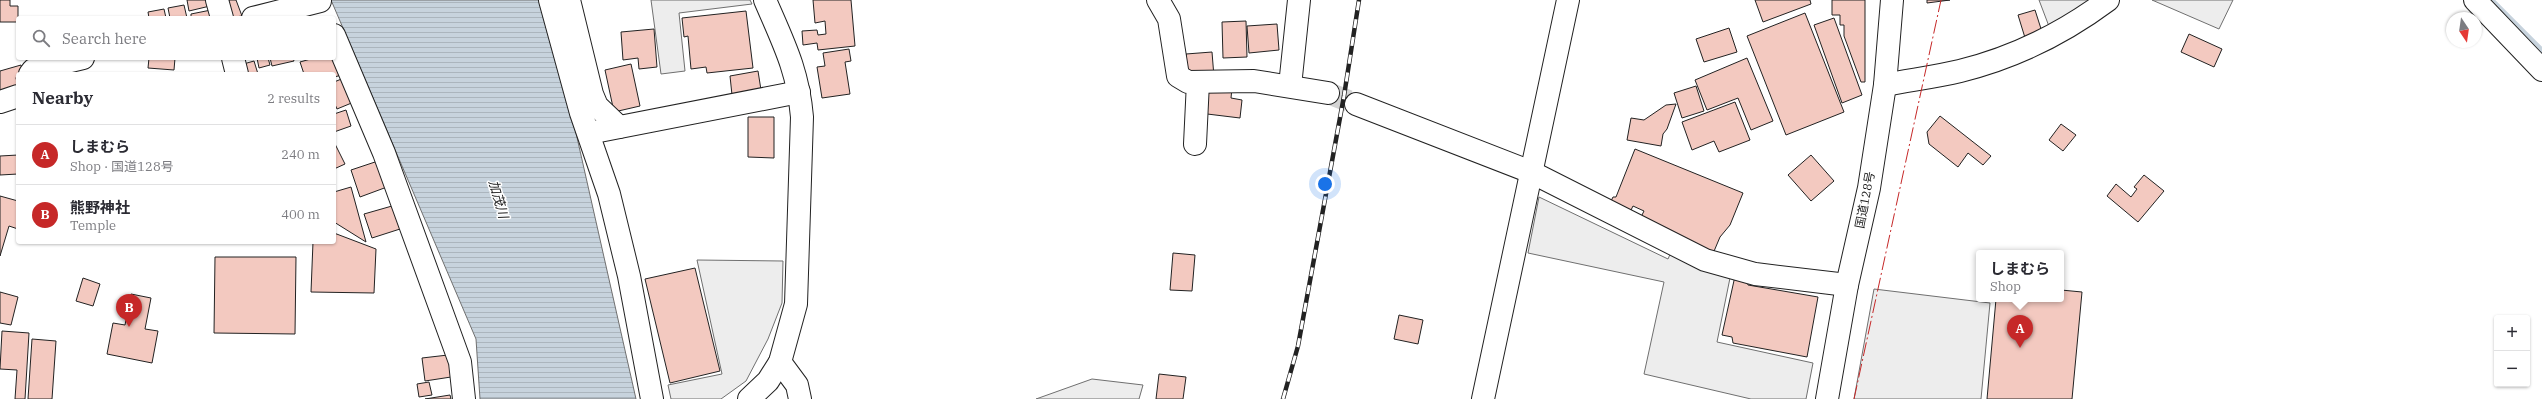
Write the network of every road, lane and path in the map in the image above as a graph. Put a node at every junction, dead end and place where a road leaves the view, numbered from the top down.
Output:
1 (217, 0) edge
2 (550, 0) edge
3 (569, 0) edge
4 (765, 0) edge
5 (1158, 0) edge
6 (1299, 0) edge
7 (1568, 0) edge
8 (1892, 0) edge
9 (2108, 0) edge
10 (2474, 0) edge
11 (322, 6) edge
12 (221, 16) edge
13 (264, 16) edge
14 (336, 39) edge
15 (75, 60) edge
16 (234, 60) edge
17 (2542, 70) edge
18 (32, 72) edge
19 (236, 72) edge
20 (1198, 82) junction
21 (1885, 85) junction
22 (1290, 86) junction
23 (799, 92) junction
24 (1328, 93) tunnel mouth
25 (16, 97) edge
26 (0, 102) edge
27 (1356, 104) tunnel mouth
28 (619, 127) junction
29 (589, 133) junction
30 (1195, 144) dead end
31 (1531, 172) junction
32 (1847, 285) junction
33 (780, 362) junction
34 (464, 399) edge
35 (652, 399) edge
36 (749, 399) edge
37 (800, 399) edge
38 (1483, 399) edge
39 (1827, 399) edge

1 - 12 main road
2 - 29 main road
3 - 28 main road
4 - 23 main road
5 - 20 main road
6 - 22 main road
7 - 31 main road
8 - 21 main road, 国道128号
9 - 21 main road
10 - 17 main road
11 - 13 main road
14 - 34 main road
15 - 18 main road
16 - 19 main road
20 - 22 main road
20 - 30 main road
21 - 32 main road, 国道128号
22 - 24 main road
23 - 28 main road
23 - 33 main road
25 - 26 main road
27 - 31 main road
28 - 29 main road
29 - 35 main road
31 - 32 main road
31 - 38 main road
32 - 39 main road, 国道128号
33 - 36 main road
33 - 37 main road

